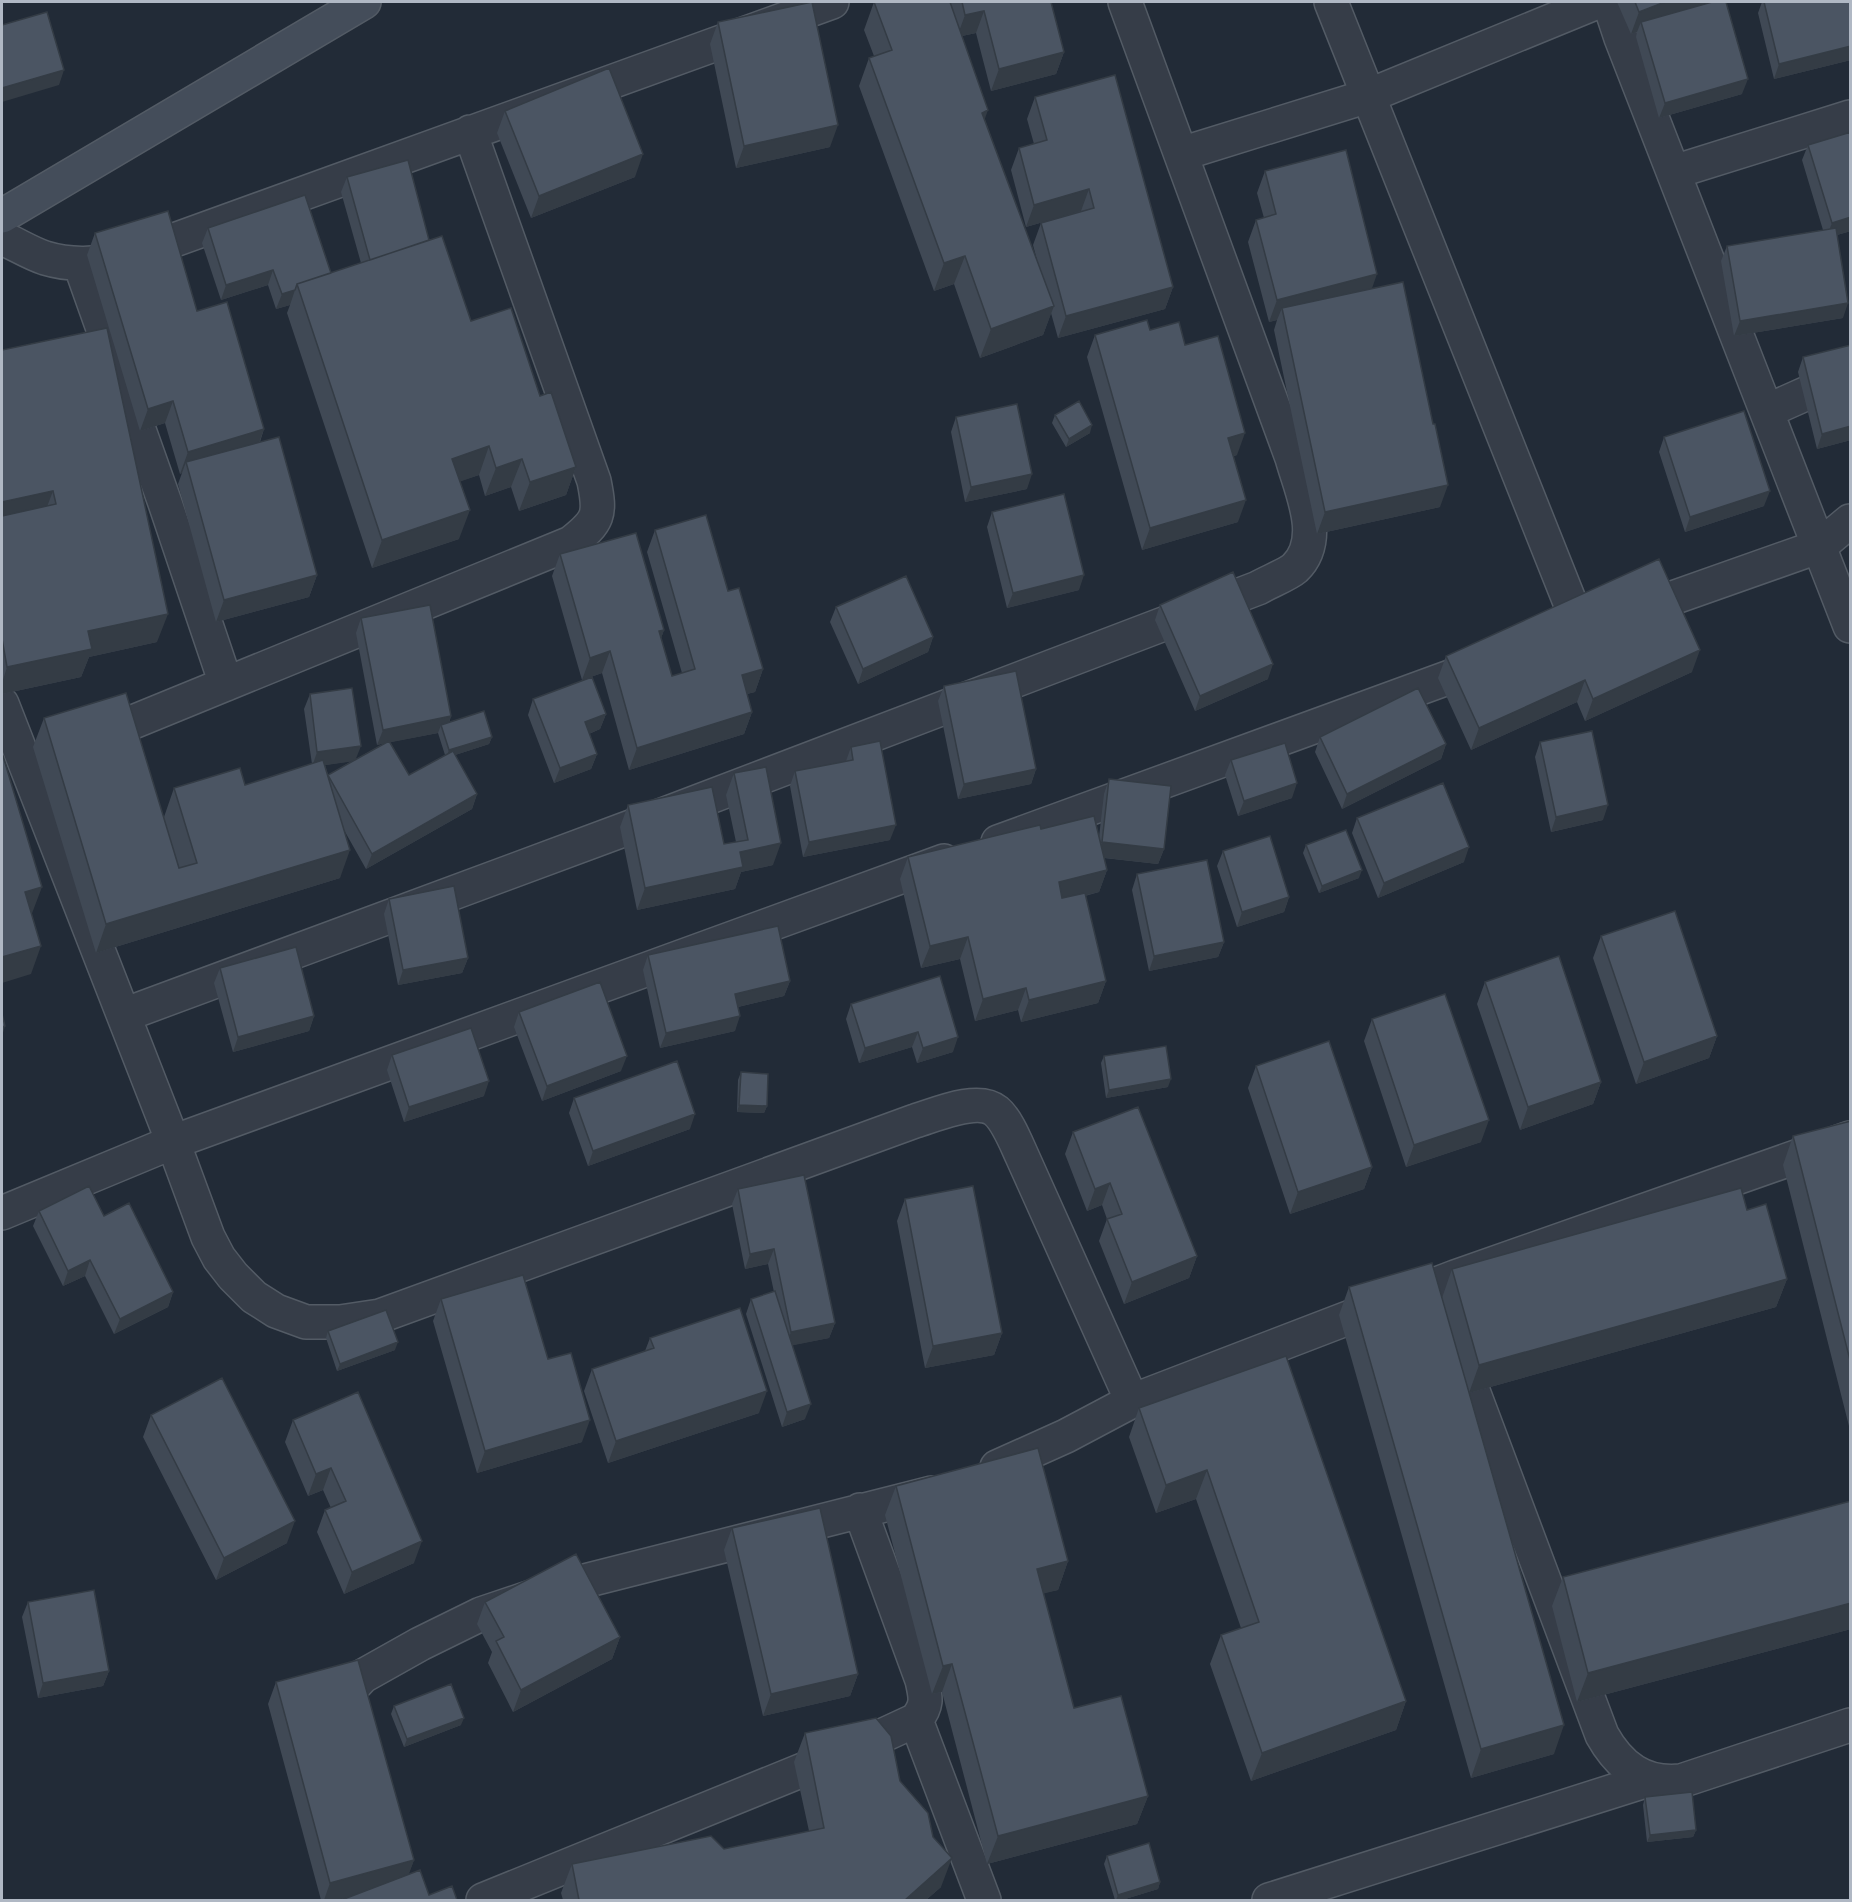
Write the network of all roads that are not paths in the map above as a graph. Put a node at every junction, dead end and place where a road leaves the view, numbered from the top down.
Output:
1 (364, 2) edge
2 (832, 2) edge
3 (1125, 2) edge
4 (1331, 2) edge
5 (1597, 2) edge
6 (1609, 2) edge
7 (1368, 96) junction
8 (1851, 117) edge
9 (470, 132) junction
10 (1181, 154) junction
11 (1674, 172) junction
12 (2, 216) edge
13 (2, 238) edge
14 (80, 264) junction
15 (1851, 374) edge
16 (1767, 411) junction
17 (1851, 521) edge
18 (1820, 546) junction
19 (1851, 626) edge
20 (1514, 654) edge
21 (226, 684) junction
22 (2, 704) edge
23 (26, 766) junction
24 (124, 1015) junction
25 (1851, 1138) edge
26 (173, 1142) junction
27 (2, 1213) edge
28 (1433, 1285) junction
29 (1132, 1401) junction
30 (860, 1510) junction
31 (916, 1720) junction
32 (1851, 1725) edge
33 (316, 1738) edge
34 (1648, 1780) junction
35 (483, 1900) edge
36 (984, 1900) edge
37 (1269, 1900) edge

1 - 12 main road
2 - 9 street
3 - 10 street
4 - 7 street
5 - 7 street
6 - 11 street
7 - 10 street
7 - 18 street
8 - 11 street
9 - 14 street
9 - 21 street
10 - 24 street
11 - 16 street
13 - 14 street
14 - 21 street
15 - 16 street
16 - 18 street
17 - 18 street
18 - 19 street
20 - 26 street
21 - 23 street
22 - 23 street
23 - 24 street
24 - 26 street
25 - 28 street
26 - 27 street
26 - 29 street
28 - 29 street
28 - 34 street
29 - 30 street
30 - 31 street
30 - 33 street
31 - 35 street
31 - 36 street
32 - 34 street
34 - 37 street

